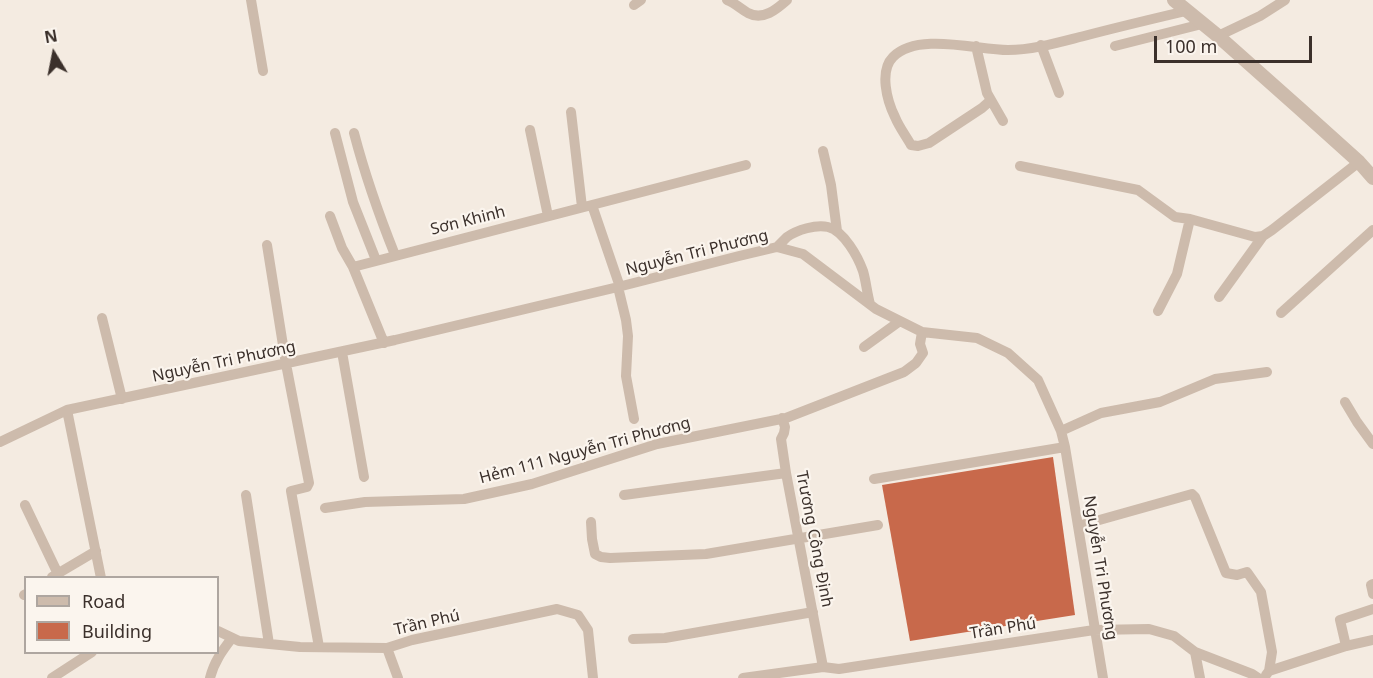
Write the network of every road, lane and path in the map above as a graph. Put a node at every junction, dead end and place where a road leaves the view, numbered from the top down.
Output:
1 (251, 0) edge
2 (727, 0) edge
3 (788, 0) edge
4 (1174, 0) edge
5 (1285, 0) edge
6 (1186, 11) junction
7 (1202, 24) junction
8 (1218, 36) junction
9 (1041, 45) junction
10 (976, 46) junction
11 (1115, 46) dead end
12 (263, 71) dead end
13 (1059, 93) dead end
14 (991, 100) junction
15 (571, 112) dead end
16 (1003, 121) dead end
17 (530, 130) dead end
18 (335, 133) dead end
19 (354, 133) dead end
20 (823, 151) dead end
21 (1359, 162) junction
22 (746, 165) dead end
23 (1020, 166) dead end
24 (1373, 178) edge
25 (587, 206) junction
26 (330, 216) dead end
27 (548, 216) junction
28 (1190, 219) junction
29 (1373, 230) edge
30 (837, 231) junction
31 (1263, 236) junction
32 (267, 245) dead end
33 (777, 247) junction
34 (395, 255) junction
35 (376, 260) junction
36 (353, 267) junction
37 (619, 287) junction
38 (1219, 297) dead end
39 (870, 304) junction
40 (1158, 311) dead end
41 (1281, 313) dead end
42 (102, 318) dead end
43 (900, 321) junction
44 (922, 332) junction
45 (384, 343) junction
46 (864, 347) dead end
47 (342, 352) junction
48 (286, 364) junction
49 (1267, 372) dead end
50 (122, 399) junction
51 (1345, 402) dead end
52 (67, 410) junction
53 (782, 418) junction
54 (634, 419) dead end
55 (1061, 431) junction
56 (0, 442) edge
57 (1373, 444) edge
58 (1065, 447) junction
59 (786, 473) junction
60 (364, 477) dead end
61 (874, 479) dead end
62 (246, 495) dead end
63 (624, 495) dead end
64 (25, 505) dead end
65 (325, 508) dead end
66 (591, 522) dead end
67 (878, 525) dead end
68 (1078, 526) junction
69 (799, 539) junction
70 (96, 551) junction
71 (55, 576) edge
72 (101, 576) edge
73 (1373, 584) edge
74 (1373, 594) edge
75 (1373, 609) edge
76 (813, 612) junction
77 (1094, 630) junction
78 (219, 632) edge
79 (232, 638) junction
80 (633, 639) dead end
81 (1373, 640) edge
82 (269, 644) junction
83 (1346, 646) junction
84 (319, 647) junction
85 (387, 648) junction
86 (1195, 652) junction
87 (89, 654) edge
88 (823, 667) junction
89 (840, 673) edge
90 (1266, 674) edge
91 (52, 678) edge
92 (210, 678) edge
93 (398, 678) edge
94 (593, 678) edge
95 (743, 678) edge
96 (1103, 678) edge
97 (1200, 678) edge
98 (1258, 678) edge

1 - 12 street
2 - 3 street
4 - 6 street
5 - 8 street
6 - 7 street
6 - 9 street
7 - 8 street
7 - 11 street
8 - 21 street
9 - 10 street
9 - 13 street
10 - 14 street
10 - 14 street
14 - 16 street
15 - 25 street
17 - 27 street
18 - 35 street
19 - 34 street
20 - 30 street
21 - 24 street
21 - 31 street
22 - 25 street, Sơn Khinh
23 - 28 street
25 - 27 street, Sơn Khinh
25 - 37 street
26 - 36 street
27 - 34 street, Sơn Khinh
28 - 31 street
28 - 40 street
29 - 41 street
30 - 33 street
30 - 39 street
31 - 38 street
32 - 48 street
33 - 37 street, Nguyễn Tri Phương
33 - 39 street, Nguyễn Tri Phương
34 - 35 street, Sơn Khinh
35 - 36 street, Sơn Khinh
36 - 45 street
37 - 45 street, Nguyễn Tri Phương
37 - 54 street
39 - 43 street, Nguyễn Tri Phương
42 - 50 street
43 - 44 street, Nguyễn Tri Phương
43 - 46 street
44 - 53 street, Hẻm 111 Nguyễn Tri Phương
44 - 55 street, Nguyễn Tri Phương
45 - 47 street, Nguyễn Tri Phương
47 - 48 street, Nguyễn Tri Phương
47 - 60 street
48 - 50 street, Nguyễn Tri Phương
48 - 84 street
49 - 55 street
50 - 52 street, Nguyễn Tri Phương
51 - 57 street
52 - 56 street, Nguyễn Tri Phương
52 - 70 street
53 - 59 street, Trương Công Định
53 - 65 street, Hẻm 111 Nguyễn Tri Phương
55 - 58 street, Nguyễn Tri Phương
58 - 61 street
58 - 68 street, Nguyễn Tri Phương
59 - 63 street
59 - 69 street, Trương Công Định
62 - 82 street
64 - 71 street
66 - 69 street
67 - 69 street
68 - 77 street, Nguyễn Tri Phương
68 - 90 street
69 - 76 street, Trương Công Định
70 - 71 street
70 - 72 street
73 - 74 street
75 - 83 street
76 - 80 street
76 - 88 street, Trương Công Định
77 - 86 street, Trần Phú
77 - 89 street, Trần Phú
77 - 96 street, Nguyễn Tri Phương
78 - 79 street, Trần Phú
79 - 82 street, Trần Phú
79 - 92 street
81 - 83 street
82 - 84 street, Trần Phú
83 - 90 street
84 - 85 street, Trần Phú
85 - 93 street
85 - 94 street, Trần Phú
86 - 97 street
86 - 98 street, Trần Phú
87 - 91 street
88 - 89 street, Trần Phú
88 - 95 street, Trần Phú

